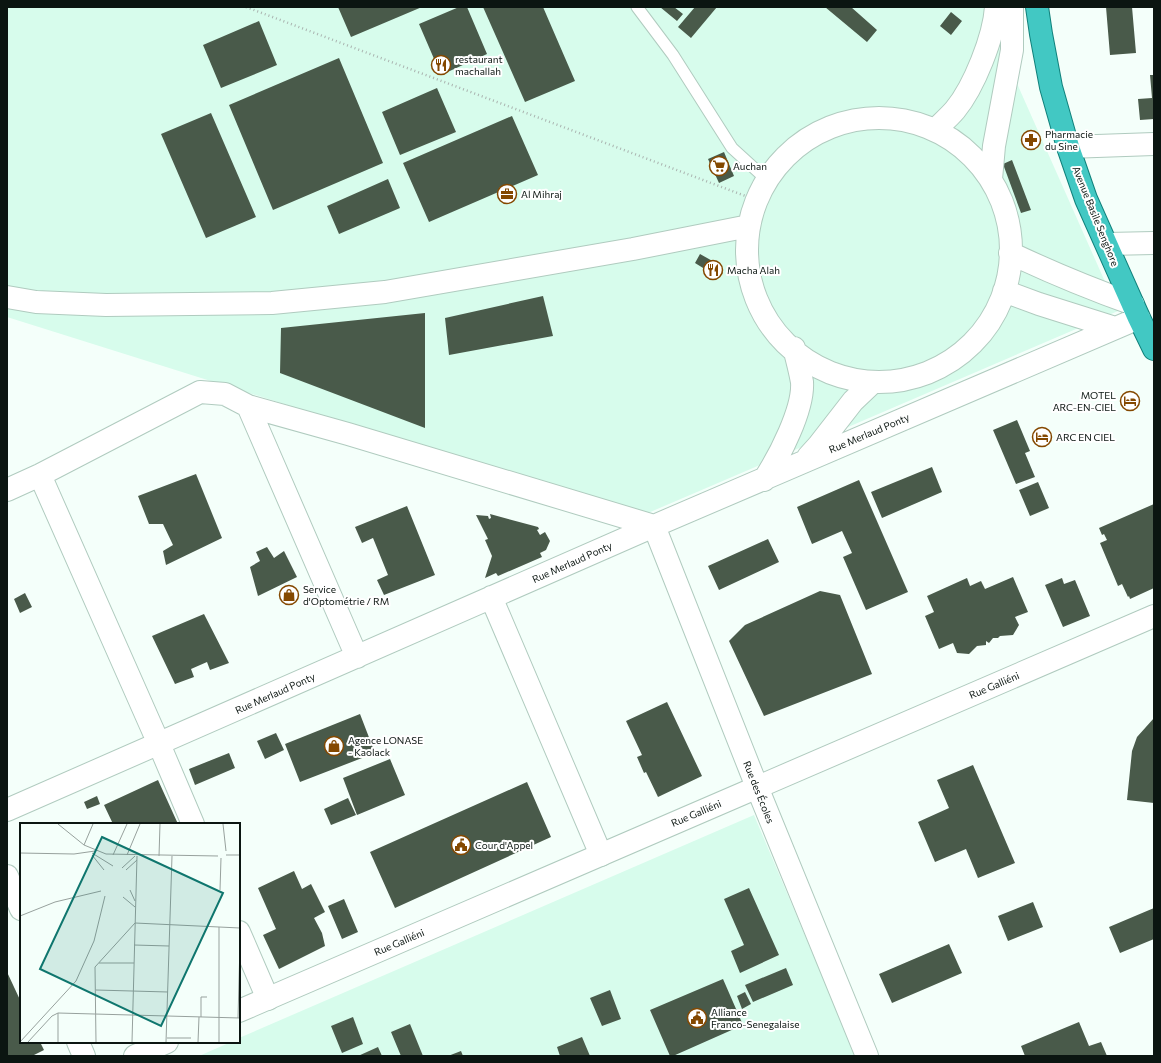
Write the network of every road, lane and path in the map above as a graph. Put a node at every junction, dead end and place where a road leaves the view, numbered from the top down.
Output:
1 (246, 7) edge
2 (638, 7) edge
3 (996, 7) edge
4 (1012, 7) edge
5 (1037, 7) edge
6 (935, 130) junction
7 (1154, 144) edge
8 (1068, 147) junction
9 (766, 179) junction
10 (991, 179) junction
11 (756, 200) junction
12 (749, 226) junction
13 (1154, 243) edge
14 (1107, 244) junction
15 (1010, 253) junction
16 (1004, 291) junction
17 (7, 297) edge
18 (1136, 311) junction
19 (1115, 328) junction
20 (794, 348) junction
21 (1154, 349) edge
22 (872, 383) junction
23 (248, 406) junction
24 (803, 462) junction
25 (40, 475) junction
26 (764, 480) junction
27 (7, 490) edge
28 (654, 526) junction
29 (491, 597) junction
30 (1154, 616) edge
31 (357, 657) junction
32 (159, 744) junction
33 (757, 787) junction
34 (7, 810) edge
35 (193, 823) edge
36 (601, 855) junction
37 (7, 876) edge
38 (20, 906) edge
39 (240, 934) edge
40 (268, 999) junction
41 (240, 1011) edge
42 (78, 1043) edge
43 (165, 1043) edge
44 (84, 1056) edge
45 (135, 1056) edge
46 (867, 1056) edge

1 - 11 path
2 - 9 lane
3 - 6 street
4 - 10 street
5 - 8 highway, Avenue Basile Senghore
6 - 9 street
6 - 10 street
7 - 8 street
8 - 14 highway, Avenue Basile Senghore
9 - 11 street
10 - 15 street
11 - 12 street
12 - 17 street
12 - 20 street
13 - 14 street
14 - 18 highway, Avenue Basile Senghore
15 - 16 street
15 - 18 street
16 - 19 street
16 - 22 street
18 - 19 street, Rue Merlaud Ponty
18 - 21 highway, Avenue Basile Senghore
19 - 24 street, Rue Merlaud Ponty
20 - 22 street
20 - 26 street
22 - 24 street
23 - 25 street
23 - 28 street
23 - 31 street
24 - 26 street, Rue Merlaud Ponty
25 - 27 street
25 - 32 street
26 - 28 street, Rue Merlaud Ponty
28 - 29 street, Rue Merlaud Ponty
28 - 33 street, Rue des Écoles
29 - 31 street, Rue Merlaud Ponty
29 - 36 street
30 - 33 street, Rue Galliéni
31 - 32 street, Rue Merlaud Ponty
32 - 34 street, Rue Merlaud Ponty
32 - 35 street
33 - 36 street, Rue Galliéni
33 - 46 street, Rue des Écoles
36 - 40 street, Rue Galliéni
37 - 38 street
39 - 40 street
40 - 41 street, Rue Galliéni
42 - 44 street
43 - 45 street

